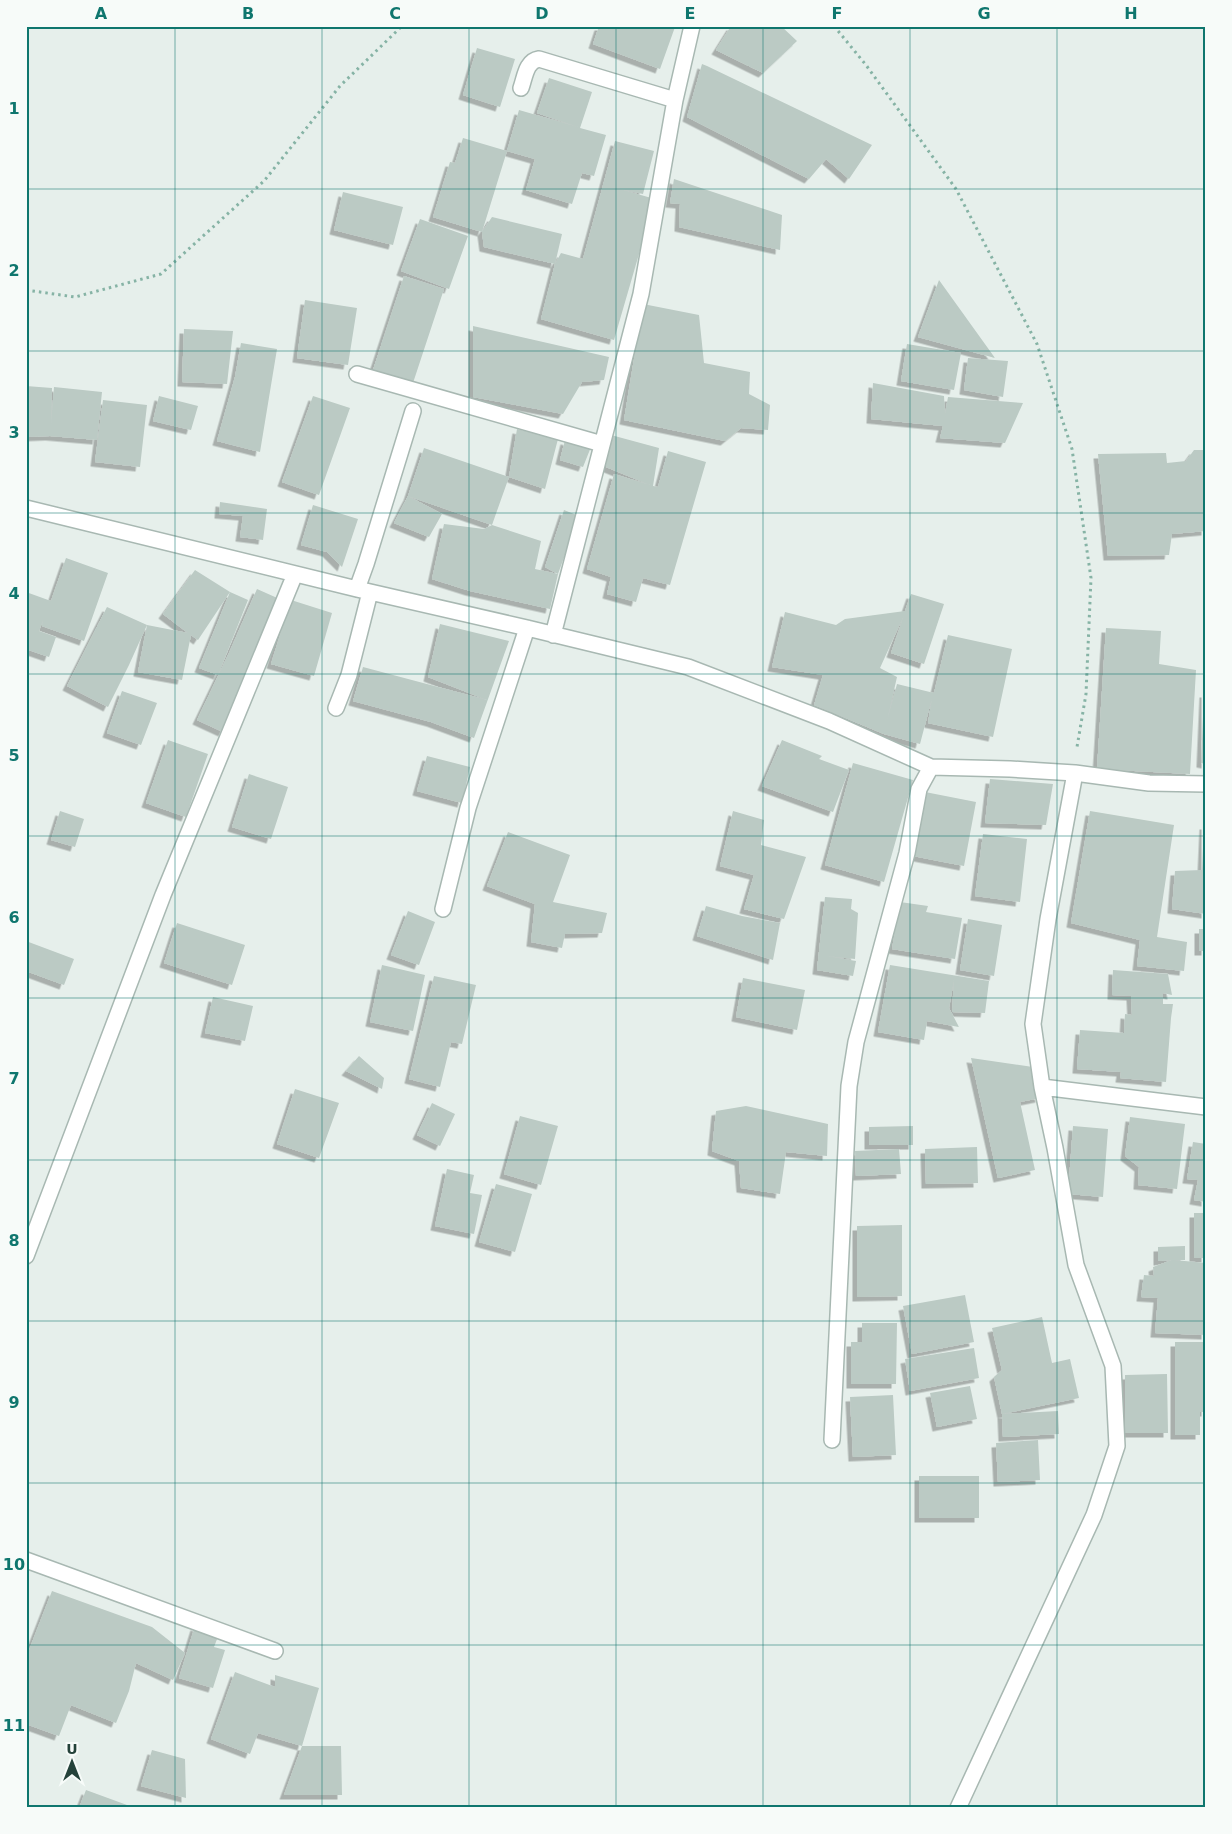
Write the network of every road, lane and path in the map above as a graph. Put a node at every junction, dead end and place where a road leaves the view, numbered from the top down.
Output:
1 (402, 26) edge
2 (692, 26) edge
3 (834, 26) edge
4 (521, 88) dead end
5 (675, 100) junction
6 (26, 290) edge
7 (357, 374) dead end
8 (413, 411) dead end
9 (602, 444) junction
10 (26, 508) edge
11 (295, 574) junction
12 (363, 590) junction
13 (527, 628) junction
14 (553, 635) junction
15 (336, 708) dead end
16 (931, 767) junction
17 (1070, 773) junction
18 (1206, 784) edge
19 (443, 909) dead end
20 (1042, 1088) junction
21 (1206, 1107) edge
22 (26, 1256) edge
23 (832, 1440) dead end
24 (26, 1560) edge
25 (275, 1650) dead end
26 (958, 1808) edge

1 - 6 path
2 - 5 street
3 - 17 path
4 - 5 street
5 - 9 street
7 - 9 street
8 - 12 street
9 - 14 street
10 - 11 street
11 - 12 street
11 - 22 street
12 - 13 street
12 - 15 street
13 - 14 street
13 - 19 street
14 - 16 street
16 - 17 street
16 - 23 street
17 - 18 street
17 - 20 street
20 - 21 street
20 - 26 street
24 - 25 street

